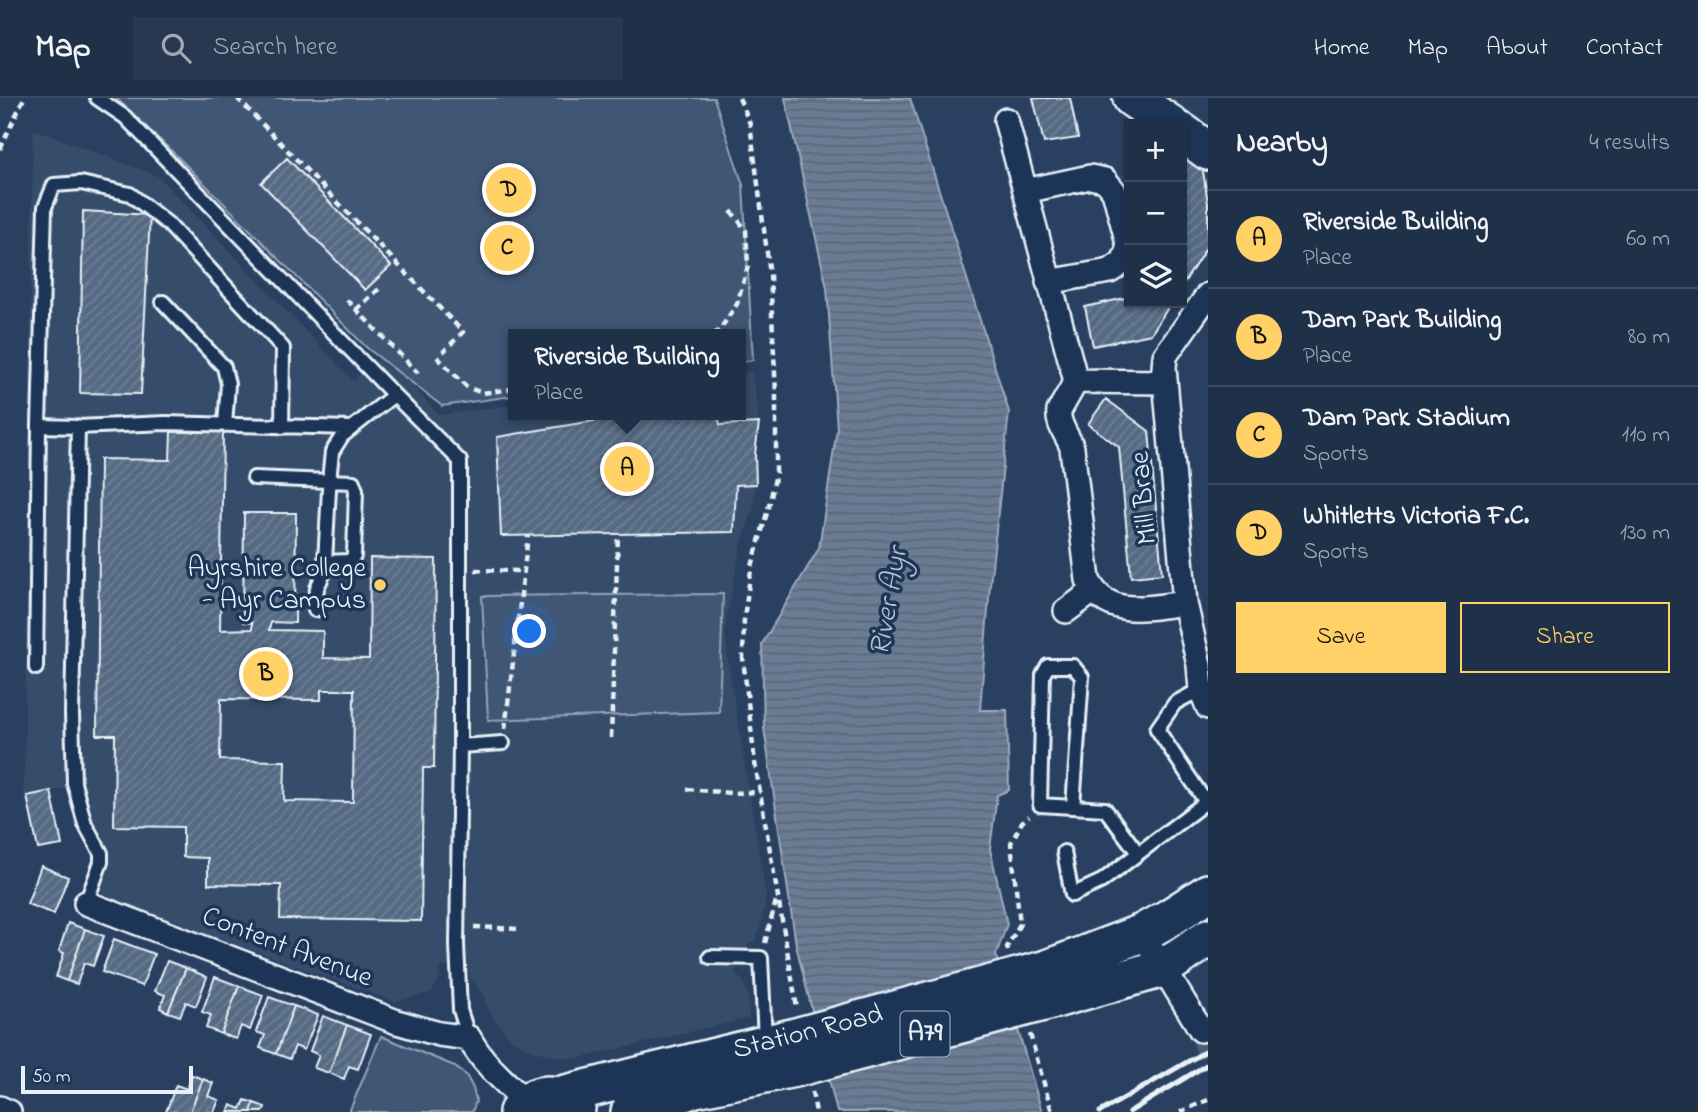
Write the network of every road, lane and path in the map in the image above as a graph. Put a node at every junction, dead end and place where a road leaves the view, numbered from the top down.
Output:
1 (24, 98) edge
2 (97, 98) edge
3 (237, 98) edge
4 (739, 98) edge
5 (1132, 98) edge
6 (1163, 119) edge
7 (1006, 120) dead end
8 (1187, 136) edge
9 (0, 149) edge
10 (1208, 151) edge
11 (1025, 191) junction
12 (731, 211) dead end
13 (1048, 282) junction
14 (379, 289) dead end
15 (1208, 295) edge
16 (347, 300) dead end
17 (163, 302) dead end
18 (356, 310) junction
19 (720, 329) edge
20 (443, 352) dead end
21 (437, 357) dead end
22 (418, 373) dead end
23 (1076, 381) junction
24 (1164, 382) junction
25 (508, 390) edge
26 (394, 395) junction
27 (225, 425) junction
28 (39, 426) junction
29 (78, 427) junction
30 (282, 427) junction
31 (352, 428) junction
32 (254, 478) dead end
33 (329, 481) junction
34 (618, 534) dead end
35 (527, 536) dead end
36 (326, 562) junction
37 (460, 564) junction
38 (524, 571) junction
39 (1093, 591) junction
40 (1185, 603) junction
41 (316, 610) dead end
42 (1066, 611) dead end
43 (36, 668) dead end
44 (1204, 698) edge
45 (611, 738) dead end
46 (503, 743) joint
47 (460, 746) junction
48 (687, 789) dead end
49 (760, 792) junction
50 (1073, 807) junction
51 (1064, 852) dead end
52 (1138, 853) junction
53 (1208, 893) edge
54 (778, 897) junction
55 (86, 903) joint
56 (457, 926) junction
57 (519, 929) dead end
58 (1142, 933) junction
59 (1208, 937) edge
60 (710, 957) dead end
61 (761, 958) junction
62 (1163, 968) junction
63 (1051, 984) junction
64 (1201, 1030) dead end
65 (469, 1038) junction
66 (791, 1050) junction
67 (1208, 1101) edge
68 (545, 1106) edge
69 (0, 1108) edge
70 (9, 1112) edge
71 (630, 1112) edge
72 (816, 1112) edge
73 (1180, 1112) edge

1 - 9 path
2 - 26 lane
3 - 20 path
4 - 49 path
5 - 6 main road
7 - 11 street
8 - 10 main road
11 - 13 street
11 - 13 street
12 - 19 path
13 - 23 street
14 - 18 path
15 - 24 street, Mill Brae
16 - 18 path
17 - 27 lane
18 - 22 path
21 - 25 path
23 - 24 street
23 - 39 street
24 - 40 street, Mill Brae
26 - 31 lane
26 - 37 lane
27 - 29 lane
27 - 30 lane
28 - 29 lane
28 - 30 lane
28 - 43 lane
29 - 55 lane
30 - 31 lane
31 - 33 lane
32 - 33 lane
33 - 36 lane
33 - 36 lane
34 - 45 path
35 - 38 path
36 - 41 lane
37 - 38 path
37 - 47 lane
38 - 46 path
39 - 40 street
39 - 42 street
40 - 44 street, Mill Brae
44 - 52 lane
46 - 47 lane
47 - 56 lane
48 - 49 path
49 - 54 path
50 - 50 lane
50 - 52 lane
51 - 52 lane
53 - 58 main road, Station Road / A79
54 - 61 path
54 - 66 path
55 - 65 street, Content Avenue
56 - 57 path
56 - 65 lane
58 - 62 street
58 - 63 main road, Station Road / A79
59 - 62 main road, Station Road / A79
60 - 61 lane
61 - 66 lane
62 - 63 main road, Station Road / A79
62 - 64 street
63 - 66 main road, Station Road / A79, bridge
65 - 68 street
66 - 68 main road, Station Road / A79
66 - 71 main road, Station Road / A79
66 - 72 path
67 - 73 path
69 - 70 street

